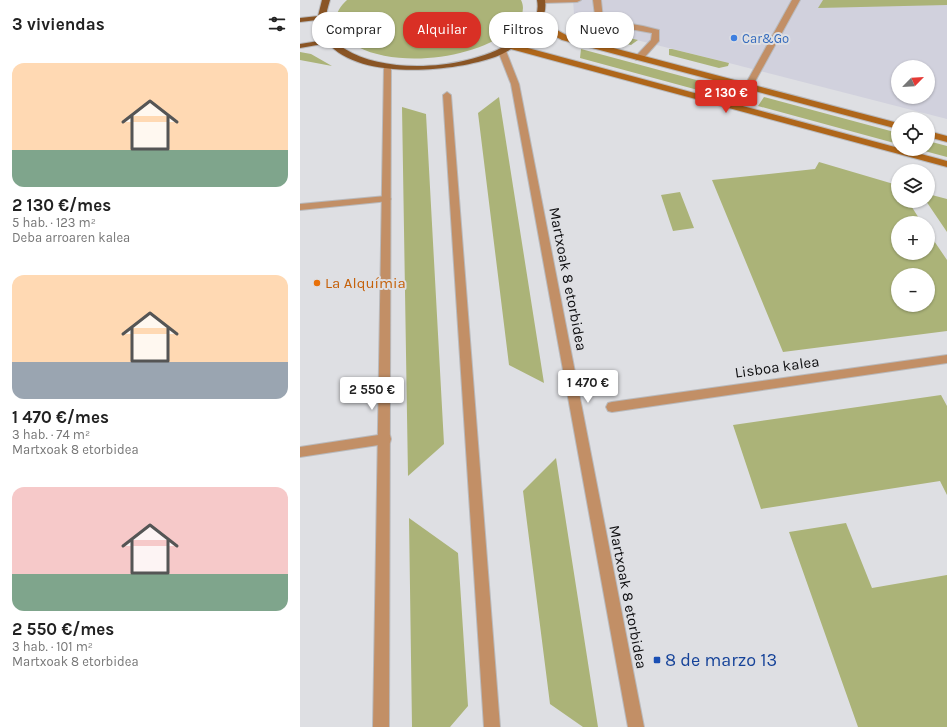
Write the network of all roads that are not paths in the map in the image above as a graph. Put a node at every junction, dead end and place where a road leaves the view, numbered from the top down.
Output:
1 (325, 0) edge
2 (577, 0) edge
3 (596, 0) edge
4 (796, 0) edge
5 (541, 1) edge
6 (318, 12) edge
7 (542, 12) edge
8 (312, 18) edge
9 (300, 20) edge
10 (558, 34) edge
11 (312, 44) edge
12 (300, 46) edge
13 (330, 48) edge
14 (507, 48) edge
15 (517, 48) edge
16 (502, 51) junction
17 (639, 58) junction
18 (387, 67) junction
19 (748, 87) junction
20 (447, 95) dead end
21 (891, 124) edge
22 (935, 136) edge
23 (947, 139) edge
24 (947, 164) edge
25 (386, 199) junction
26 (300, 207) edge
27 (947, 359) edge
28 (612, 407) dead end
29 (384, 439) junction
30 (300, 452) edge
31 (382, 727) edge
32 (492, 727) edge
33 (636, 727) edge

1 - 6 main road
2 - 5 street
3 - 17 street
4 - 19 street
5 - 7 main road
8 - 9 main road
10 - 17 main road
11 - 12 main road
13 - 18 main road
14 - 16 main road
15 - 24 main road
16 - 18 main road
16 - 33 street, Martxoak 8 etorbidea
17 - 19 main road
18 - 25 street
19 - 21 main road
20 - 32 street
22 - 23 main road
25 - 26 street
25 - 29 street
27 - 28 street, Lisboa kalea
29 - 30 street
29 - 31 street

